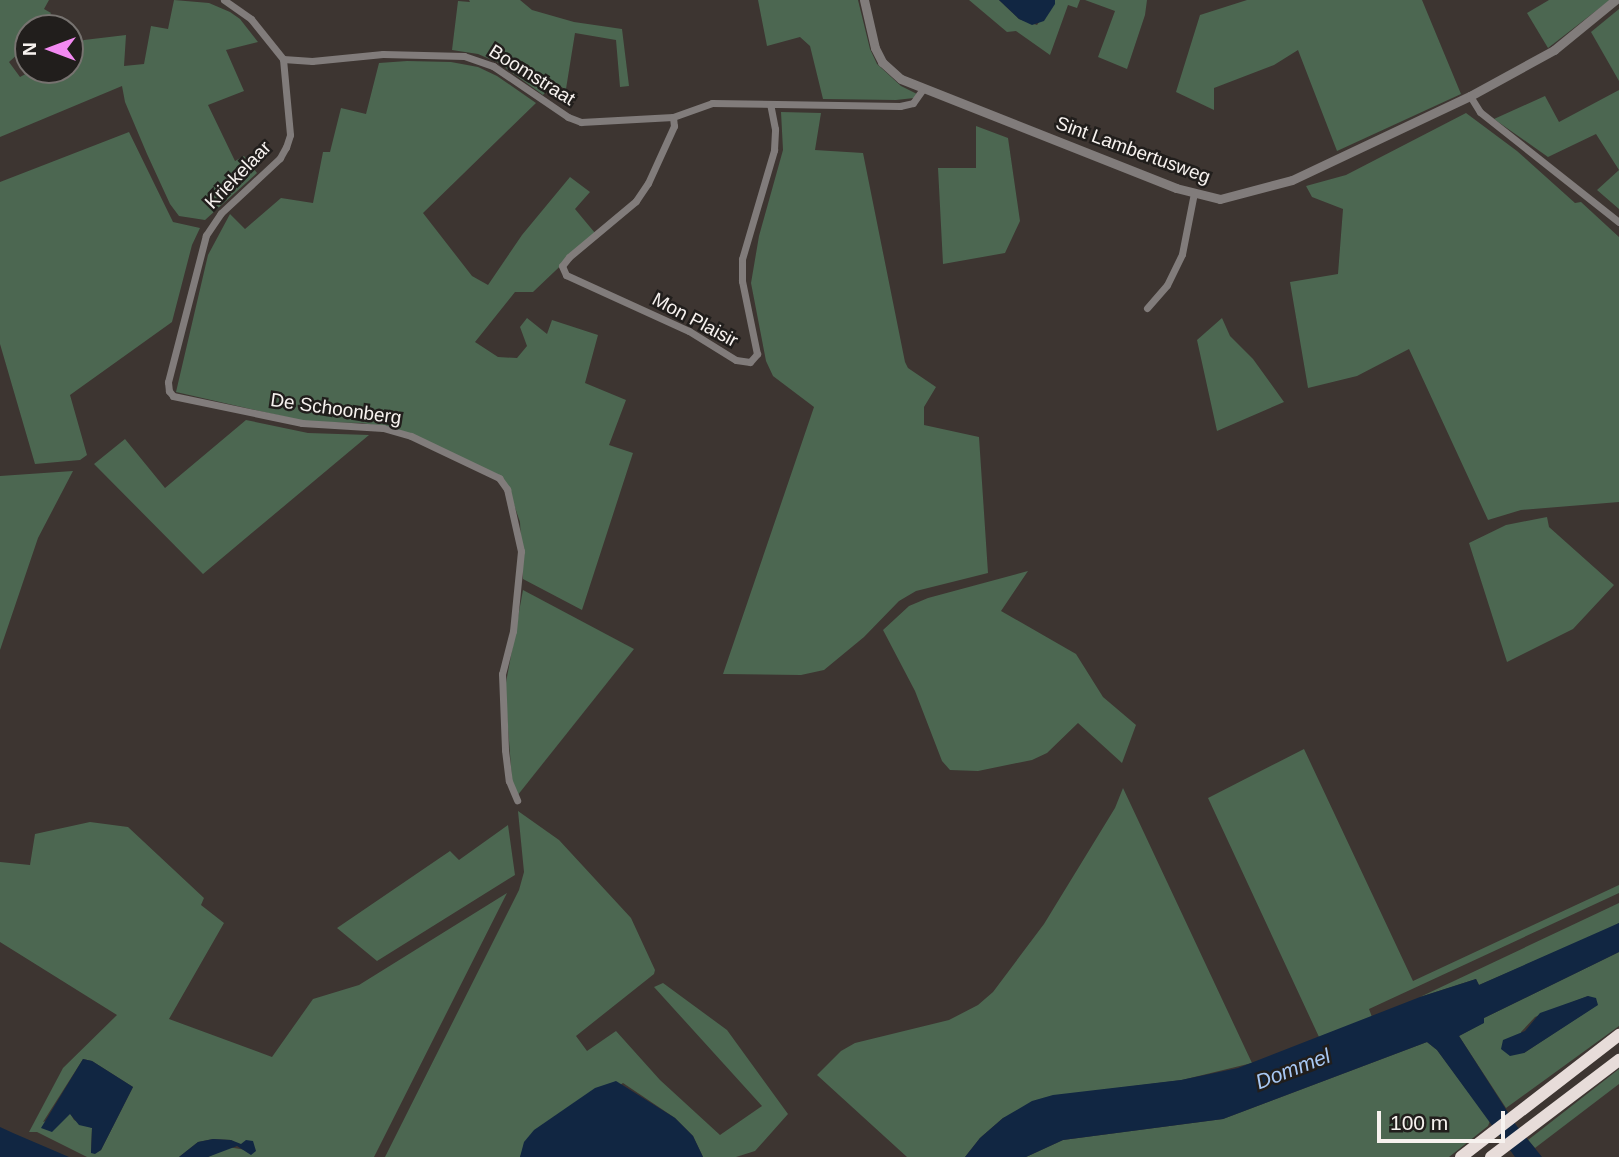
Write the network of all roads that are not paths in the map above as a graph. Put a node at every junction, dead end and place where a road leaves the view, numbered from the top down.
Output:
1 (225, 0) edge
2 (864, 0) edge
3 (1615, 0) edge
4 (283, 59) junction
5 (922, 90) junction
6 (1470, 96) junction
7 (770, 104) junction
8 (673, 117) junction
9 (1195, 193) junction
10 (1619, 222) edge
11 (1147, 308) dead end
12 (169, 391) joint
13 (517, 800) dead end
14 (1619, 1035) edge
15 (1619, 1060) edge
16 (1461, 1157) edge
17 (1491, 1157) edge

1 - 4 street
2 - 5 street, Sint Lambertusweg
3 - 6 street, Sint Lambertusweg
4 - 8 street, Boomstraat
4 - 12 street, Kriekelaar
5 - 7 street, Boomstraat
5 - 9 street, Sint Lambertusweg
6 - 9 street, Sint Lambertusweg
6 - 10 street
7 - 8 street, Boomstraat
7 - 8 street, Mon Plaisir
9 - 11 street
12 - 13 street, De Schoonberg
14 - 16 highway
15 - 17 highway

